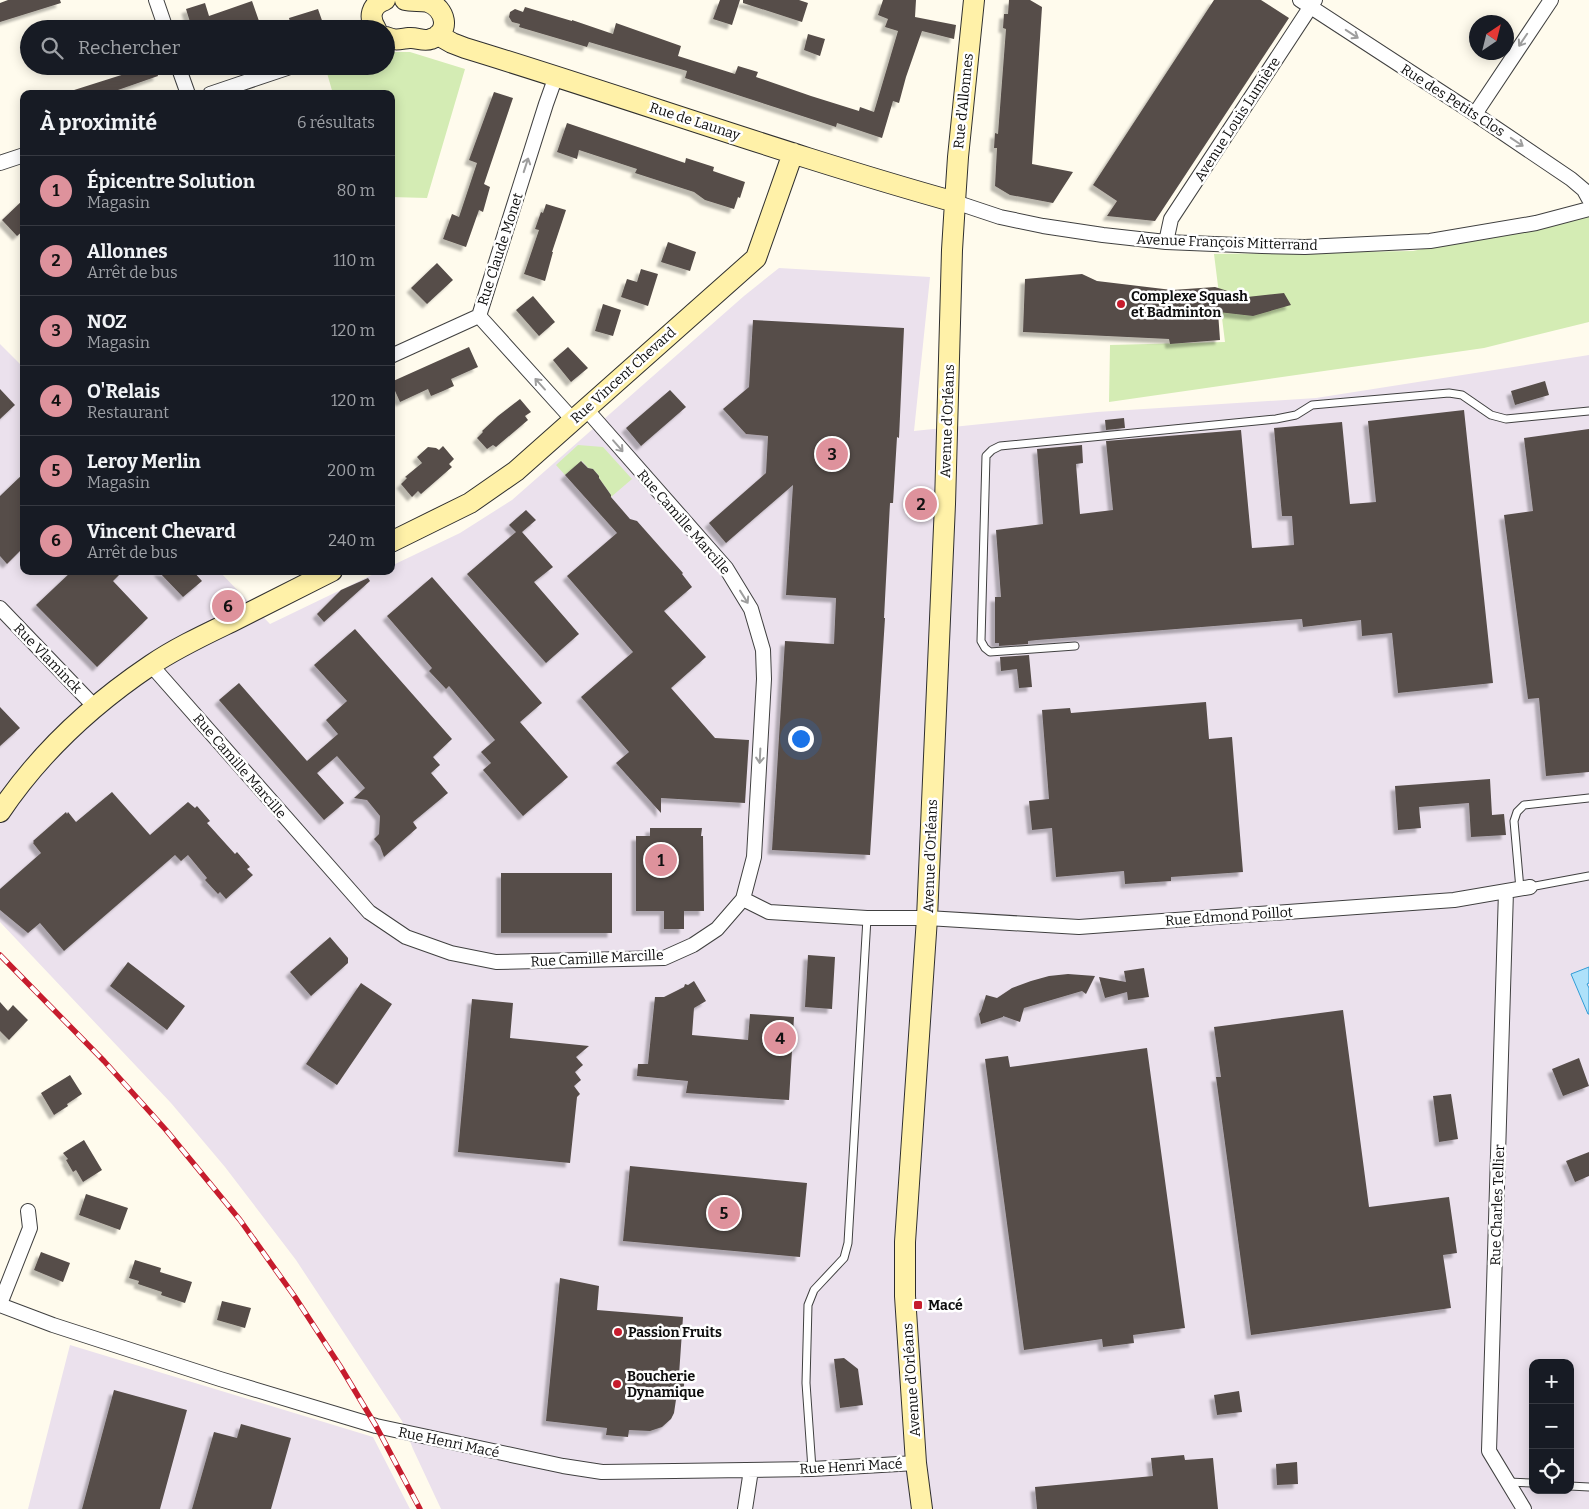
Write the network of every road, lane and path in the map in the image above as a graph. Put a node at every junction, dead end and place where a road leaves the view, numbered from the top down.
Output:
1 (156, 0) edge
2 (382, 0) edge
3 (405, 0) edge
4 (974, 0) edge
5 (1551, 0) edge
6 (432, 2) edge
7 (1309, 2) edge
8 (163, 20) edge
9 (372, 20) edge
10 (438, 35) junction
11 (395, 40) edge
12 (181, 75) edge
13 (266, 75) edge
14 (556, 76) junction
15 (187, 90) edge
16 (222, 90) edge
17 (1475, 114) junction
18 (793, 154) junction
19 (20, 156) edge
20 (0, 163) edge
21 (1589, 199) edge
22 (955, 202) junction
23 (1589, 209) edge
24 (1166, 242) junction
25 (479, 316) junction
26 (395, 354) edge
27 (1589, 411) edge
28 (579, 415) junction
29 (395, 540) edge
30 (324, 575) edge
31 (0, 608) edge
32 (1075, 646) dead end
33 (151, 665) junction
34 (96, 708) junction
35 (1589, 798) edge
36 (0, 812) edge
37 (1589, 876) edge
38 (1518, 889) junction
39 (742, 899) junction
40 (867, 918) junction
41 (927, 918) junction
42 (34, 1213) dead end
43 (0, 1304) edge
44 (916, 1463) junction
45 (812, 1469) junction
46 (750, 1470) junction
47 (1507, 1482) junction
48 (1529, 1483) edge
49 (1574, 1486) edge
50 (1589, 1487) edge
51 (745, 1509) edge
52 (922, 1509) edge
53 (1524, 1509) edge

1 - 8 street
2 - 9 street
3 - 6 street
4 - 22 street, Rue d'Allonnes
5 -> 17 street
6 - 10 street
7 -> 17 street, Rue des Petits Clos
7 - 24 street, Avenue Louis Lumière
10 - 11 street
10 - 14 street, Rue de Launay
12 - 15 street
13 - 16 street
14 - 18 street, Rue de Launay
25 -> 14 street, Rue Claude Monet
17 -> 21 street, Rue des Petits Clos
18 - 22 street, Rue de Launay
18 - 28 street, Rue Vincent Chevard
19 - 20 street
22 - 24 street, Avenue François Mitterrand
22 - 41 street, Avenue d'Orléans
23 - 24 street, Avenue François Mitterrand
25 - 26 street
28 -> 25 street, Rue Claude Monet
27 - 32 lane
28 - 29 street, Rue Vincent Chevard
28 -> 39 street, Rue Camille Marcille
30 - 33 street
31 - 34 street, Rue Vlaminck
33 - 34 street
33 - 39 street, Rue Camille Marcille
34 - 36 street
35 - 38 lane
37 - 38 lane
38 - 41 street, Rue Edmond Poillot
38 - 47 street, Rue Charles Tellier
39 - 40 street, Rue Edmond Poillot
40 - 41 street, Rue Edmond Poillot
40 - 45 lane
41 - 44 street, Avenue d'Orléans
42 - 43 street
43 - 46 street, Rue Henri Macé
44 - 45 street, Rue Henri Macé
44 - 52 street, Avenue d'Orléans
45 - 46 street, Rue Henri Macé
46 - 51 street
47 - 48 lane
47 - 53 street, Rue Charles Tellier
49 - 50 lane

